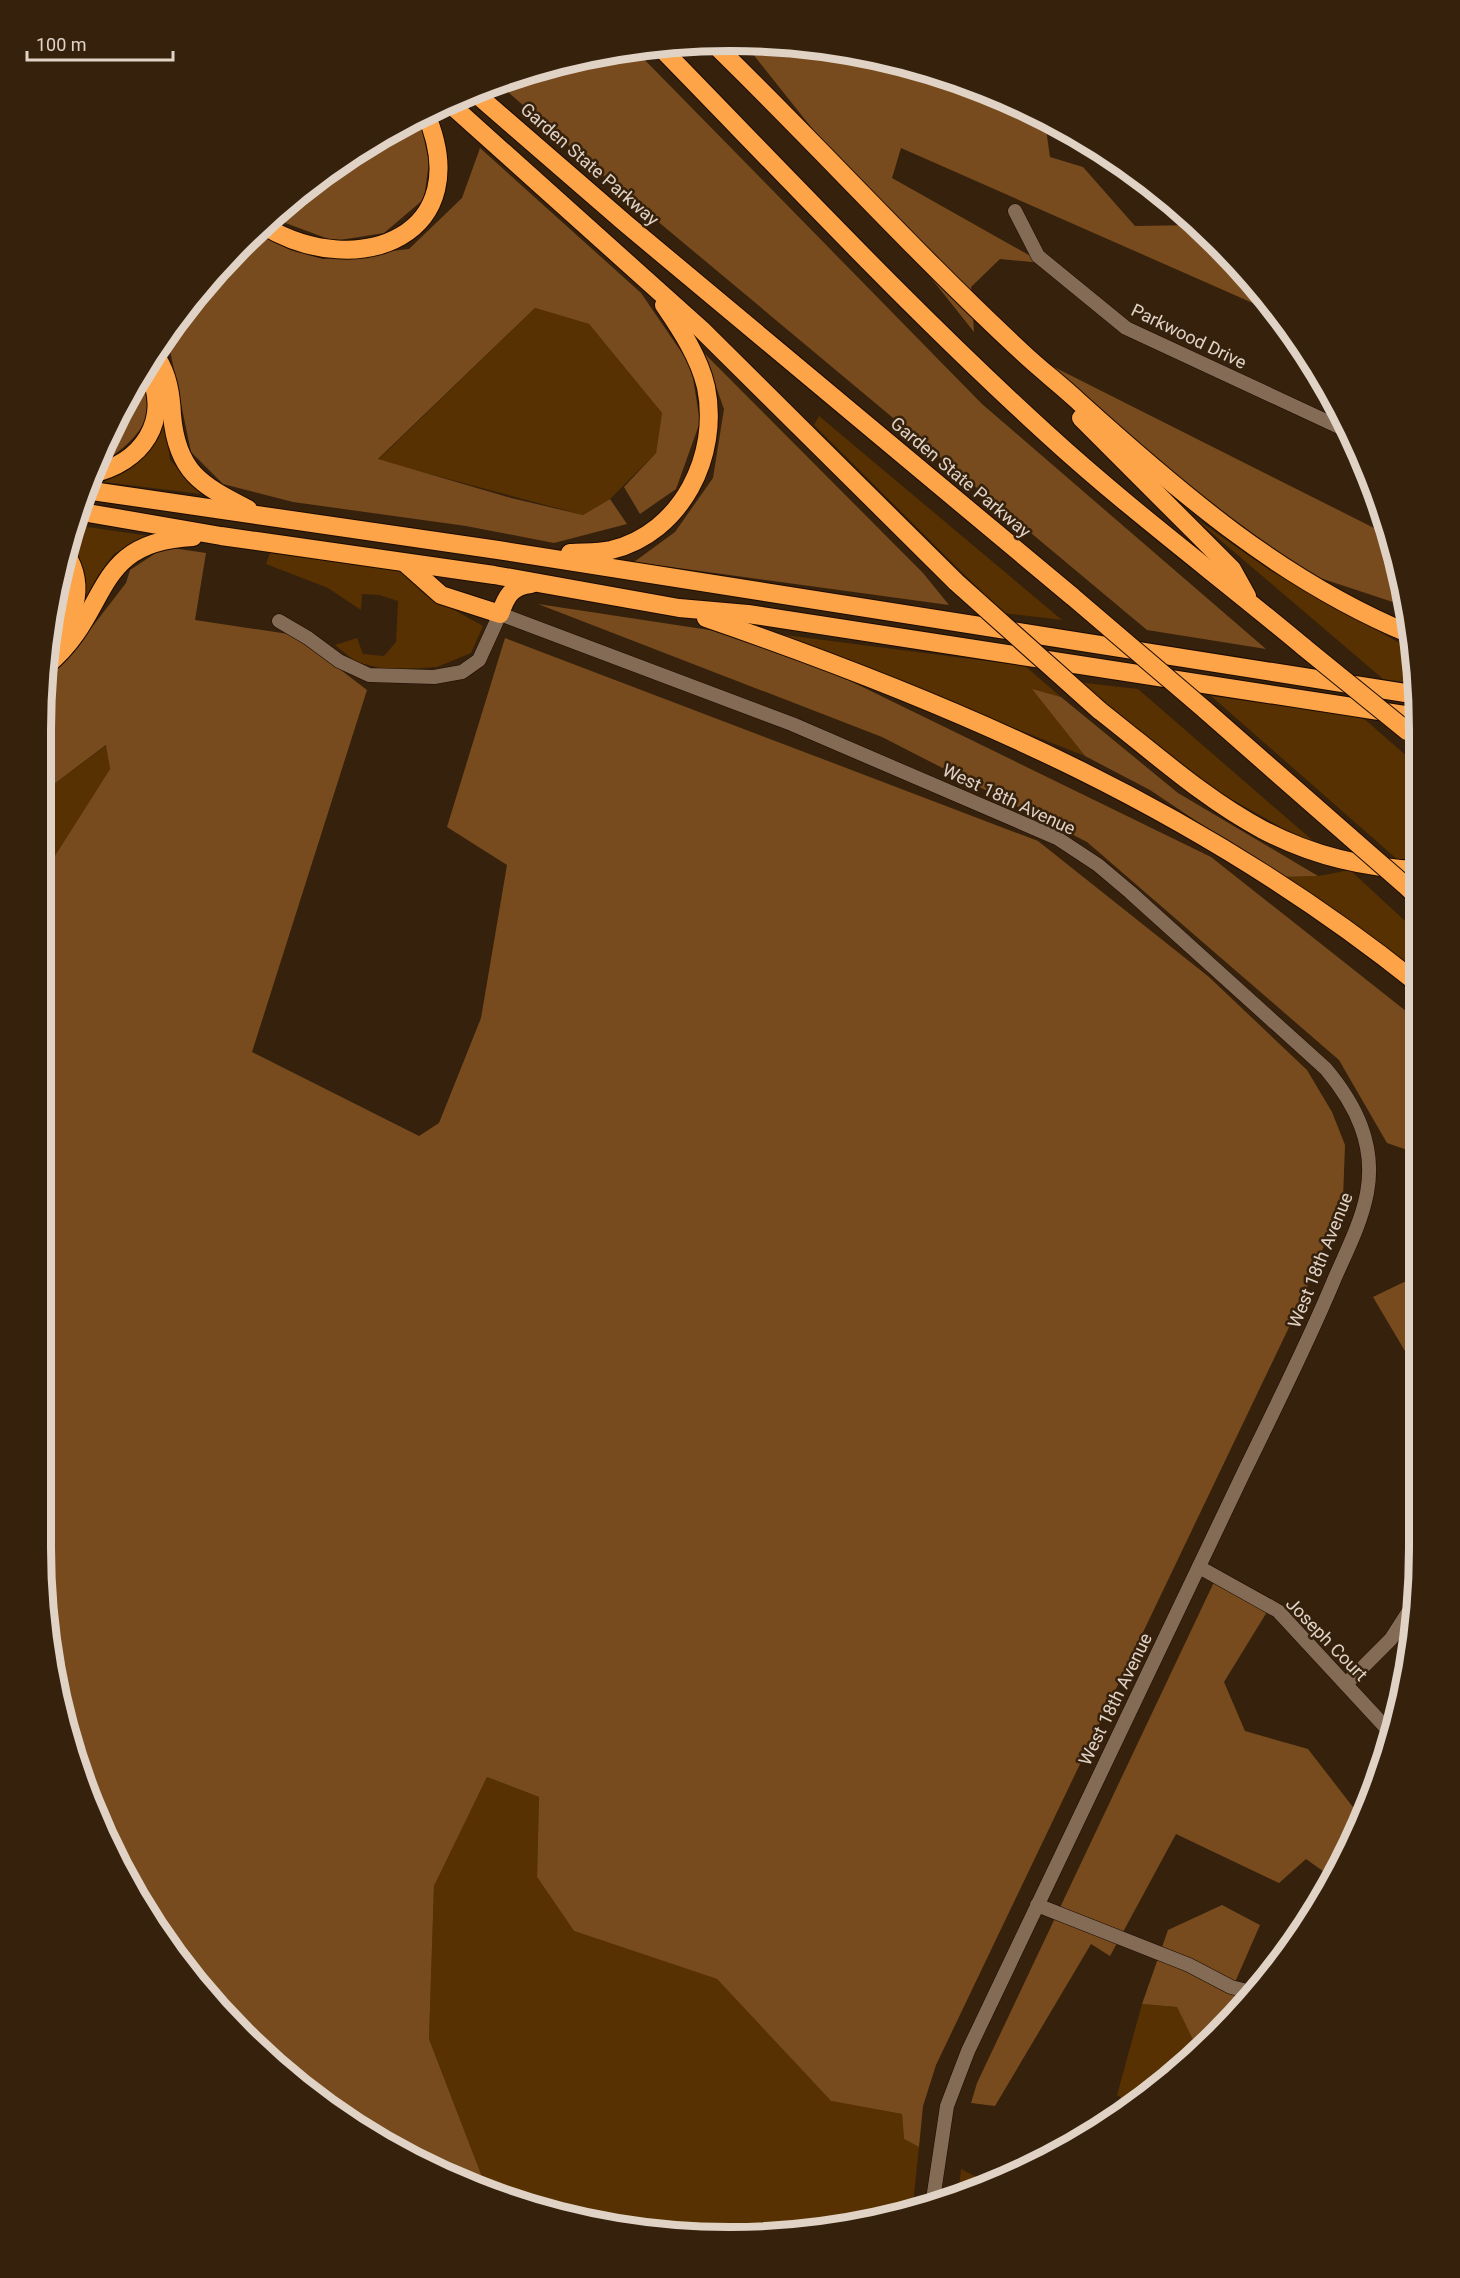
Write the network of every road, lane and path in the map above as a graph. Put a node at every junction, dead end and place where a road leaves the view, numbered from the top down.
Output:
1 (722, 51) edge
2 (667, 54) edge
3 (481, 99) edge
4 (456, 109) edge
5 (428, 122) edge
6 (1015, 210) dead end
7 (272, 229) edge
8 (650, 284) junction
9 (1024, 354) junction
10 (159, 363) edge
11 (150, 376) edge
12 (1337, 426) edge
13 (103, 470) edge
14 (95, 491) edge
15 (87, 513) edge
16 (260, 516) junction
17 (221, 536) junction
18 (498, 550) junction
19 (405, 563) junction
20 (71, 567) edge
21 (533, 584) junction
22 (1251, 603) junction
23 (679, 608) junction
24 (500, 614) junction
25 (279, 621) dead end
26 (1401, 630) edge
27 (58, 636) edge
28 (55, 657) edge
29 (1408, 693) edge
30 (1409, 726) edge
31 (1409, 729) edge
32 (1409, 869) edge
33 (1409, 889) edge
34 (1409, 977) edge
35 (1199, 1567) junction
36 (1405, 1617) edge
37 (1346, 1684) junction
38 (1385, 1727) edge
39 (1037, 1905) junction
40 (1245, 1990) edge
41 (933, 2196) edge

1 - 9 highway
2 - 22 highway
3 - 33 highway, Garden State Parkway, bridge
4 - 8 highway
5 - 7 highway
6 - 12 street, Parkwood Drive
8 - 18 highway
8 - 32 highway, bridge
9 - 22 highway
9 - 26 highway
10 - 16 highway
11 - 13 highway
14 - 16 highway
15 - 17 highway
16 - 18 highway
17 - 19 highway
17 - 28 highway
18 - 29 highway
19 - 21 highway
19 - 24 highway
20 - 27 highway
21 - 23 highway
21 - 24 highway
22 - 30 highway, bridge
23 - 31 highway
23 - 34 highway
24 - 25 street
24 - 35 street, West 18th Avenue
35 - 37 street, Joseph Court
35 - 39 street, West 18th Avenue
36 - 37 street
37 - 38 street, Joseph Court
39 - 40 street
39 - 41 street, West 18th Avenue

